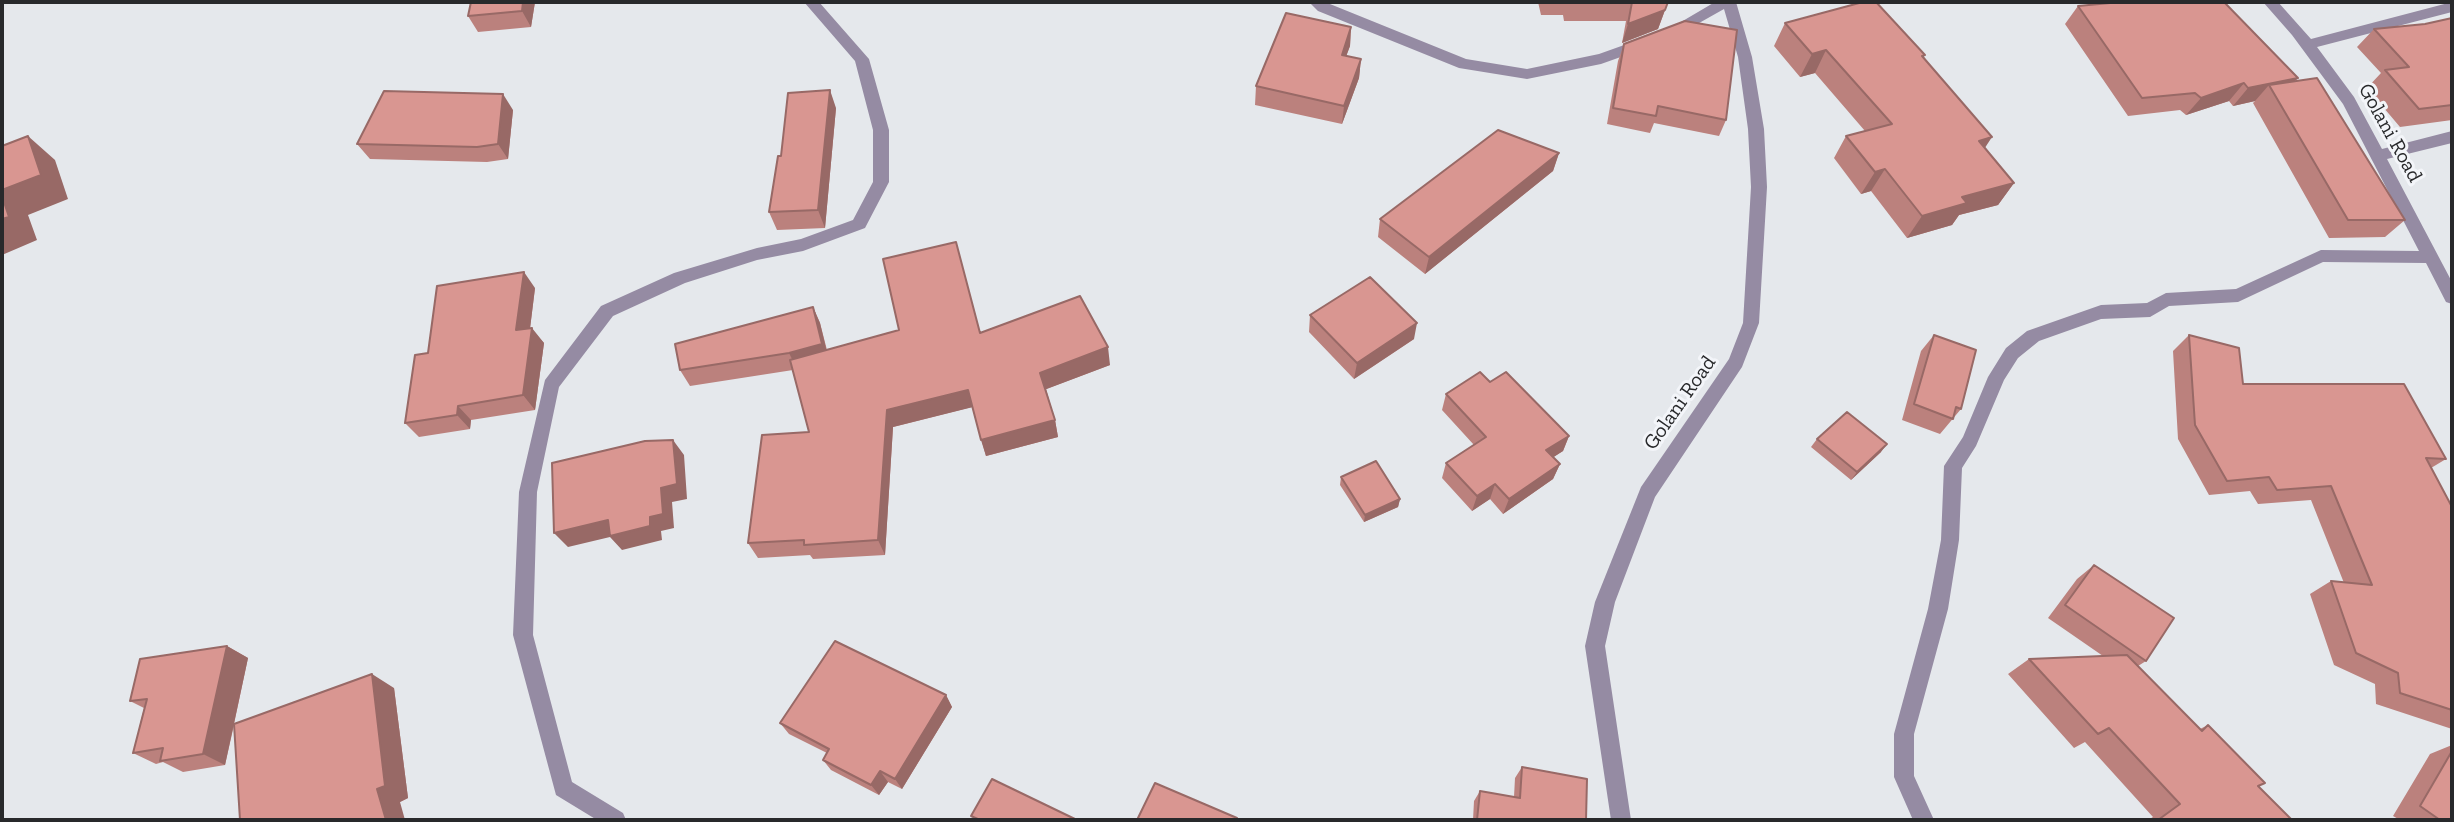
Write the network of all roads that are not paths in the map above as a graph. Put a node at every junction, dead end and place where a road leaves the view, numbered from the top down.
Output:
1 (811, 2) edge
2 (1316, 2) edge
3 (1728, 2) edge
4 (2270, 2) edge
5 (2452, 8) edge
6 (2307, 45) junction
7 (2452, 137) edge
8 (2378, 156) junction
9 (2430, 257) junction
10 (2452, 297) edge
11 (617, 820) edge
12 (1621, 820) edge
13 (1924, 820) edge

1 - 11 street
2 - 3 street
3 - 12 street, Golani Road
4 - 6 street, Golani Road
5 - 6 street
6 - 8 street, Golani Road
7 - 8 street
8 - 9 street, Golani Road
9 - 10 street, Golani Road
9 - 13 street

